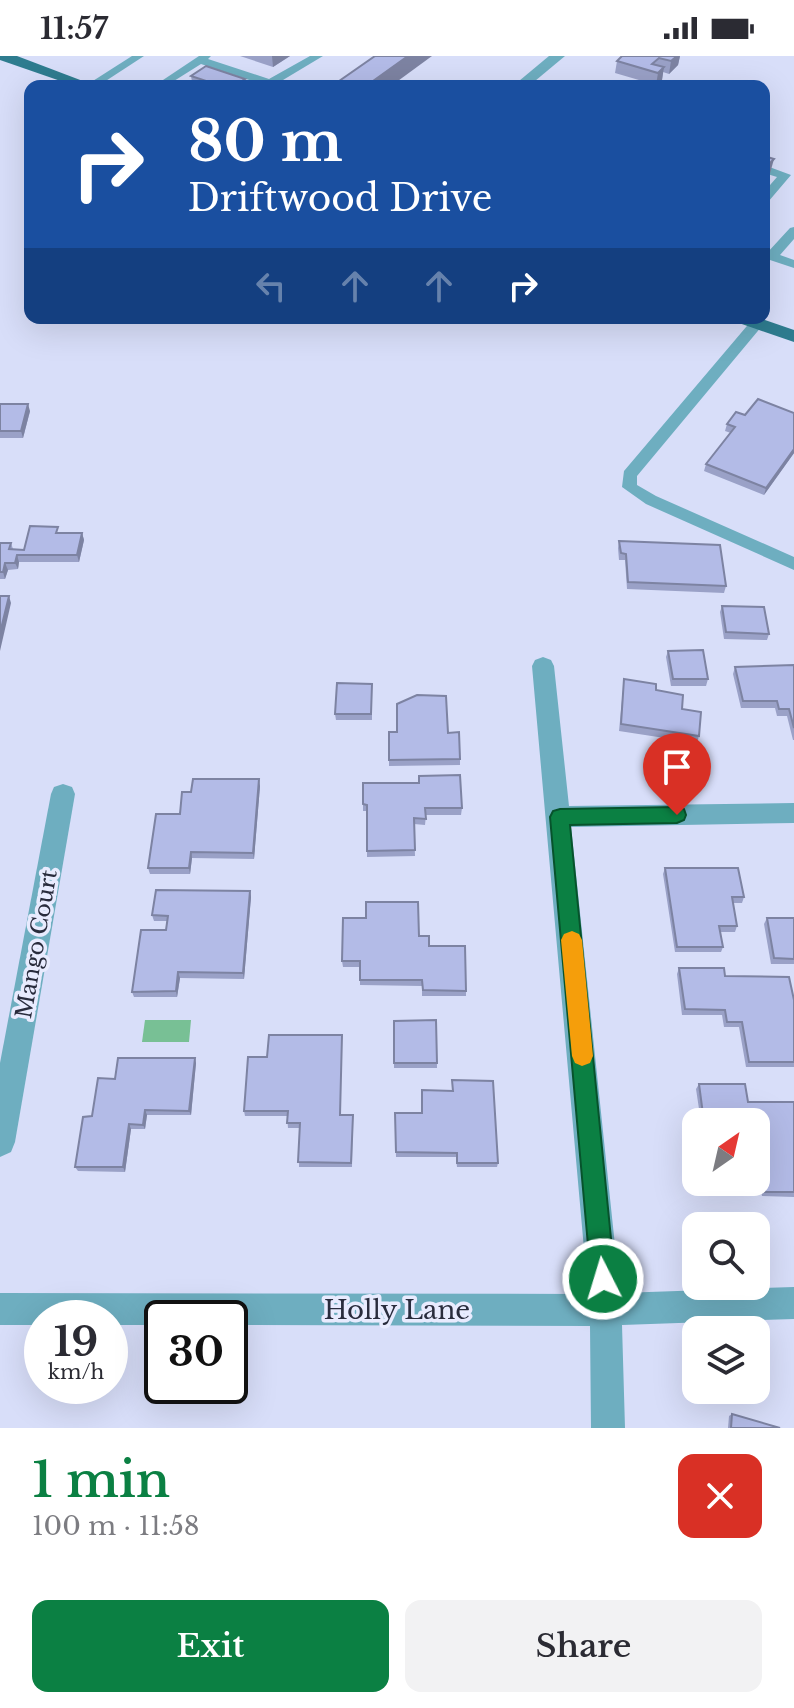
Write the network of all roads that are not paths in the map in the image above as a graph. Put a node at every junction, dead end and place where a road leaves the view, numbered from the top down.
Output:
1 (3, 56) edge
2 (139, 56) edge
3 (318, 56) edge
4 (558, 56) edge
5 (203, 58) edge
6 (73, 80) edge
7 (100, 80) edge
8 (168, 80) edge
9 (255, 80) edge
10 (274, 80) edge
11 (528, 80) edge
12 (770, 171) edge
13 (770, 192) edge
14 (794, 231) edge
15 (794, 264) edge
16 (748, 324) edge
17 (759, 324) edge
18 (794, 336) edge
19 (794, 564) edge
20 (543, 666) dead end
21 (63, 794) dead end
22 (794, 813) edge
23 (560, 817) junction
24 (0, 1142) edge
25 (794, 1303) edge
26 (0, 1309) edge
27 (606, 1310) junction
28 (608, 1428) edge

1 - 6 main road
2 - 7 lane
3 - 10 lane
4 - 11 street
5 - 8 lane
5 - 9 lane
12 - 13 lane
14 - 15 lane
16 - 19 lane
17 - 18 main road
20 - 23 street
21 - 24 street, Mango Court
22 - 23 street
23 - 27 street
25 - 27 street, Holly Lane
26 - 27 street, Holly Lane
27 - 28 street

